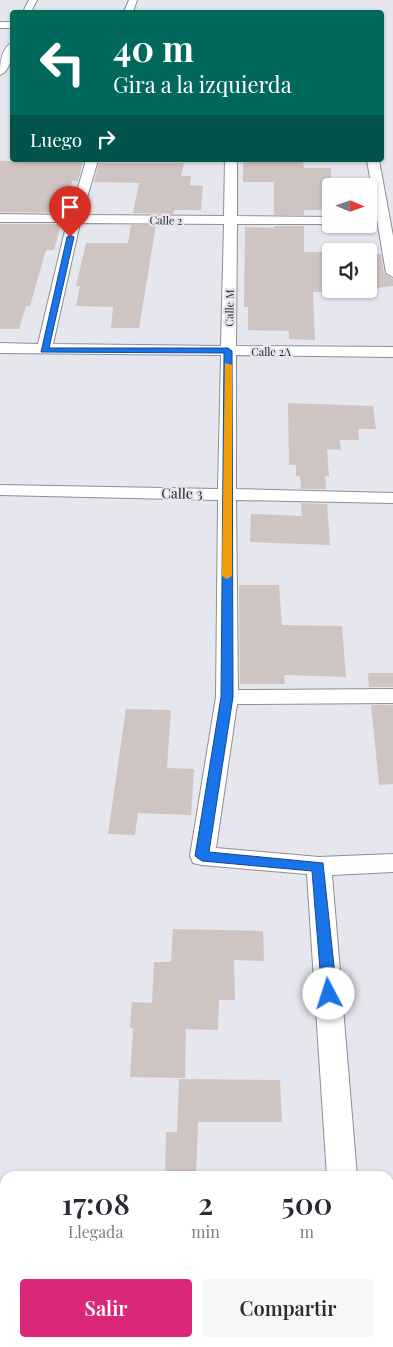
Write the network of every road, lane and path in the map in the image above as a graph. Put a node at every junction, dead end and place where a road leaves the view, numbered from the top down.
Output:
1 (10, 54) edge
2 (0, 72) edge
3 (91, 162) edge
4 (231, 162) edge
5 (373, 162) edge
6 (0, 218) edge
7 (75, 218) junction
8 (230, 221) junction
9 (322, 222) edge
10 (388, 222) edge
11 (393, 273) edge
12 (0, 348) edge
13 (44, 350) junction
14 (228, 351) junction
15 (393, 352) edge
16 (0, 490) edge
17 (226, 493) junction
18 (393, 498) edge
19 (393, 696) edge
20 (227, 697) junction
21 (393, 863) edge
22 (319, 866) junction
23 (342, 1171) edge

1 - 2 street
3 - 7 street
4 - 8 street, Calle M
5 - 10 street
6 - 7 street, Calle 2
7 - 8 street, Calle 2
7 - 13 street
8 - 9 street, Calle 2
8 - 14 street, Calle M
10 - 11 street
12 - 13 street, Calle 2A
13 - 14 street, Calle 2A
14 - 15 street, Calle 2A
14 - 17 street, Calle M
16 - 17 street, Calle 3
17 - 18 street, Calle 3
17 - 20 street, Calle M
19 - 20 street
20 - 22 street, Calle M
21 - 22 street
22 - 23 street

